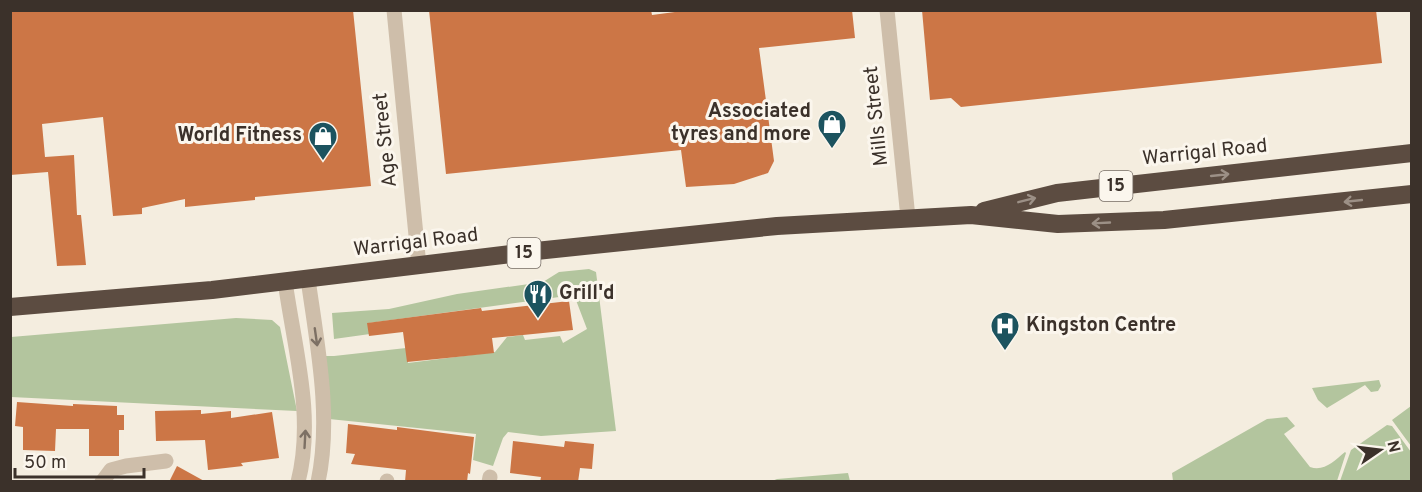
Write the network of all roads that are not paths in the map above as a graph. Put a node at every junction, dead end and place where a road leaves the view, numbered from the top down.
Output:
1 (394, 10) edge
2 (887, 10) edge
3 (1412, 153) edge
4 (1412, 194) edge
5 (971, 215) junction
6 (908, 218) junction
7 (419, 266) junction
8 (308, 279) junction
9 (285, 282) junction
10 (10, 307) edge
11 (166, 461) dead end
12 (102, 482) edge
13 (298, 482) edge
14 (318, 482) edge

1 - 7 street, Age Street
2 - 6 street, Mills Street
5 -> 3 highway, Warrigal Road / 15
4 -> 5 highway, Warrigal Road / 15
5 - 6 highway, Warrigal Road / 15
6 - 7 highway, Warrigal Road / 15
7 - 8 highway, Warrigal Road / 15
8 - 9 highway, Warrigal Road / 15
8 -> 14 street
9 - 10 highway, Warrigal Road / 15
13 -> 9 street
11 - 12 street

